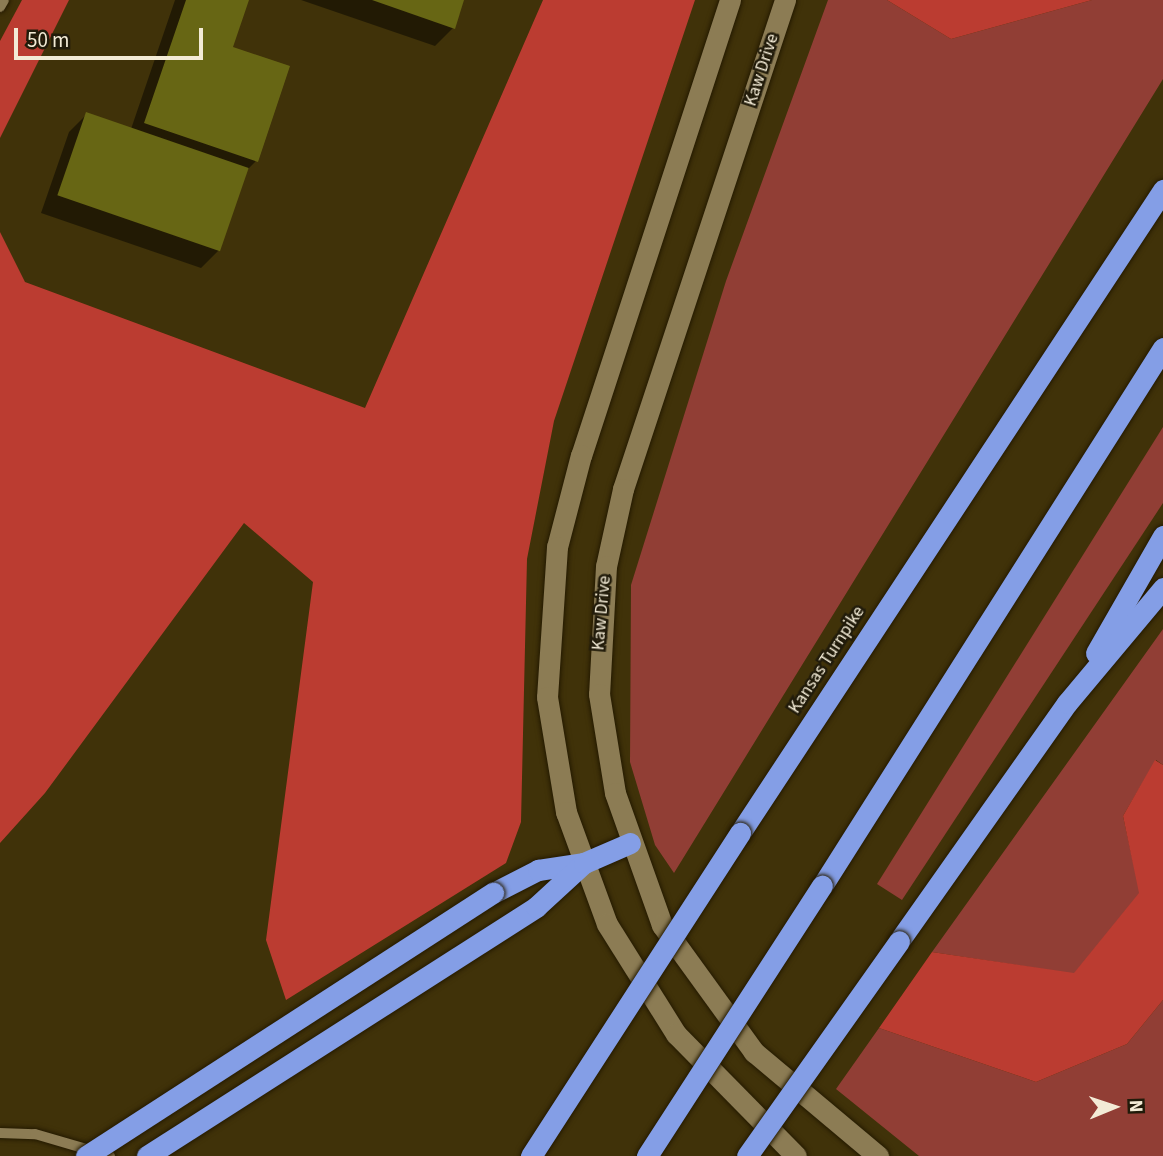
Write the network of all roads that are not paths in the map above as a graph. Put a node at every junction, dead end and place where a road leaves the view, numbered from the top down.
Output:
1 (4, 0) edge
2 (730, 0) edge
3 (785, 0) edge
4 (0, 7) edge
5 (1163, 184) edge
6 (1158, 198) edge
7 (1163, 348) edge
8 (1163, 536) edge
9 (1163, 588) edge
10 (1067, 703) junction
11 (630, 843) junction
12 (584, 863) junction
13 (0, 1133) edge
14 (86, 1156) edge
15 (110, 1156) edge
16 (147, 1156) edge
17 (531, 1156) edge
18 (647, 1156) edge
19 (747, 1156) edge
20 (796, 1156) edge
21 (878, 1156) edge

1 - 4 lane
2 - 12 main road
3 - 11 main road, Kaw Drive
5 - 6 highway, Kansas Turnpike
6 - 17 highway, Kansas Turnpike, bridge
7 - 18 highway, bridge
8 - 10 highway
9 - 10 highway
10 - 19 highway, bridge
11 - 12 highway
11 - 21 main road, Kaw Drive
12 - 14 highway, bridge
12 - 16 highway
12 - 20 main road
13 - 15 lane

